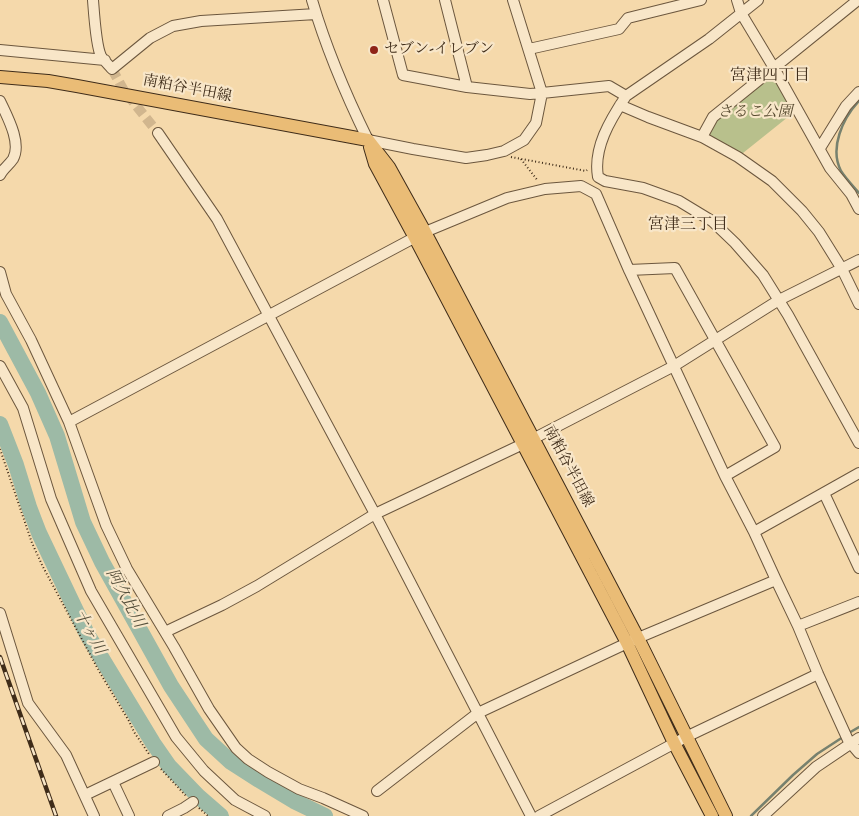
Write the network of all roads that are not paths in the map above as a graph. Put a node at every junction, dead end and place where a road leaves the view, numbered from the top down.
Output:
1 (93, 0) edge
2 (312, 0) edge
3 (383, 0) edge
4 (445, 0) edge
5 (515, 0) edge
6 (700, 0) edge
7 (738, 0) edge
8 (758, 0) edge
9 (858, 0) edge
10 (740, 13) junction
11 (316, 14) junction
12 (529, 49) junction
13 (0, 50) edge
14 (105, 60) junction
15 (774, 68) junction
16 (0, 77) edge
17 (467, 87) junction
18 (859, 92) edge
19 (542, 93) junction
20 (623, 100) junction
21 (0, 101) edge
22 (158, 133) tunnel mouth
23 (702, 137) junction
24 (368, 140) junction
25 (820, 148) junction
26 (0, 176) edge
27 (859, 209) edge
28 (420, 235) junction
29 (859, 260) edge
30 (842, 269) junction
31 (629, 270) junction
32 (0, 272) edge
33 (779, 300) junction
34 (859, 304) edge
35 (269, 316) junction
36 (715, 340) junction
37 (0, 366) edge
38 (674, 366) junction
39 (69, 422) junction
40 (528, 441) junction
41 (859, 443) edge
42 (859, 473) edge
43 (725, 476) junction
44 (824, 493) junction
45 (375, 514) junction
46 (754, 532) junction
47 (859, 567) edge
48 (776, 580) junction
49 (859, 602) edge
50 (0, 613) edge
51 (798, 626) junction
52 (165, 632) junction
53 (632, 640) junction
54 (818, 674) junction
55 (478, 714) junction
56 (686, 737) junction
57 (853, 740) edge
58 (674, 743) junction
59 (859, 753) edge
60 (154, 762) road end
61 (113, 782) junction
62 (377, 791) dead end
63 (85, 795) junction
64 (188, 809) edge
65 (718, 814) edge
66 (94, 816) edge
67 (129, 816) edge
68 (168, 816) edge
69 (265, 816) edge
70 (363, 816) edge
71 (531, 816) edge
72 (539, 816) edge
73 (763, 816) edge

1 - 14 street
2 - 11 street
3 - 17 street
4 - 17 street
5 - 12 street
6 - 12 street
7 - 10 street
8 - 10 street
9 - 15 street
10 - 15 street
10 - 20 street
11 - 14 street
11 - 24 street
12 - 19 street
13 - 14 street
15 - 23 street
15 - 25 street
16 - 24 main road, 南粕谷半田線
17 - 19 street
18 - 25 street
19 - 20 street
19 - 24 street
20 - 23 street
20 - 33 street
21 - 26 street
22 - 35 street
23 - 30 street
24 - 28 main road, 南粕谷半田線
25 - 27 street
28 - 31 street
28 - 35 street
28 - 40 main road, 南粕谷半田線
29 - 30 street
30 - 33 street
30 - 34 street
31 - 36 street
31 - 38 street
32 - 39 street
33 - 36 street
33 - 41 street
35 - 39 street
35 - 45 street
36 - 38 street
36 - 43 street
37 - 69 street
38 - 40 street
38 - 43 street
39 - 52 street
40 - 45 street
40 - 53 main road, 南粕谷半田線
42 - 44 street
43 - 46 street
44 - 46 street
44 - 47 street
45 - 52 street
45 - 55 street
46 - 48 street
48 - 51 street
48 - 53 street
49 - 51 street
50 - 63 street
51 - 54 street
52 - 70 street
53 - 55 street
53 - 56 main road, 南粕谷半田線
53 - 58 main road, 南粕谷半田線
54 - 56 street
54 - 57 street
55 - 62 street
55 - 71 street
56 - 58 street
56 - 65 main road, 南粕谷半田線
57 - 59 street
57 - 73 street
58 - 65 main road, 南粕谷半田線
58 - 72 street
60 - 61 street
61 - 63 street
61 - 67 street
63 - 66 street
64 - 68 street

